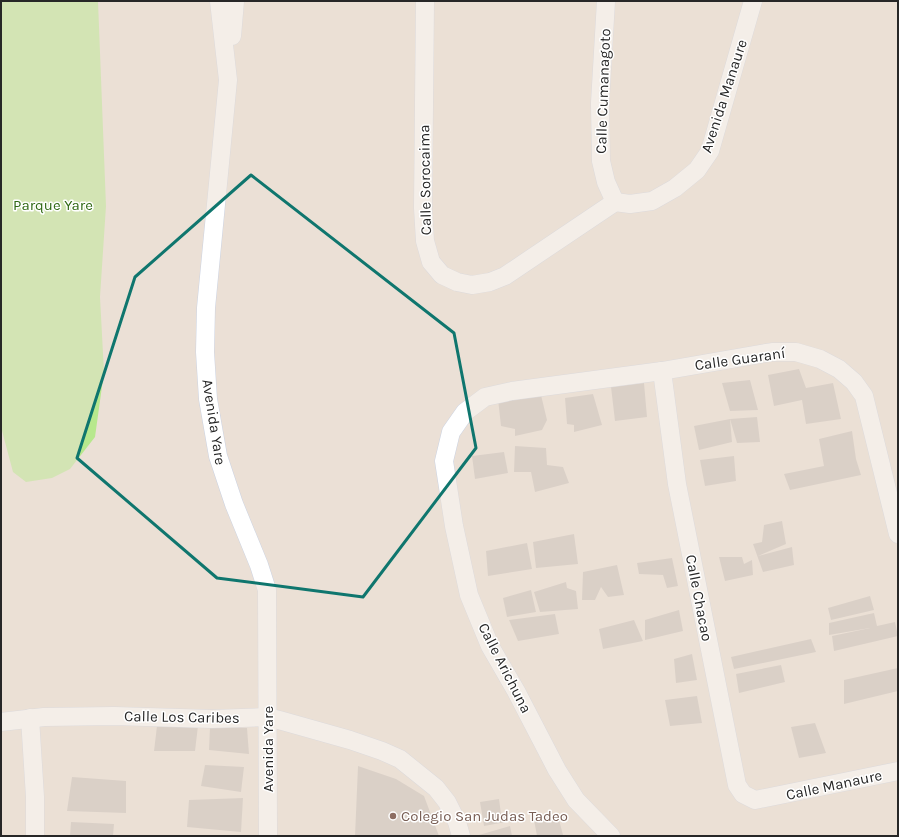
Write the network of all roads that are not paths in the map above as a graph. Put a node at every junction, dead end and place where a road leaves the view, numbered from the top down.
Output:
1 (219, 1) edge
2 (235, 1) edge
3 (425, 1) edge
4 (606, 1) edge
5 (753, 1) edge
6 (228, 80) junction
7 (615, 202) junction
8 (662, 371) junction
9 (465, 412) joint
10 (898, 534) edge
11 (267, 717) junction
12 (30, 718) junction
13 (1, 722) edge
14 (898, 771) edge
15 (769, 798) joint
16 (35, 836) edge
17 (268, 836) edge
18 (460, 836) edge
19 (611, 836) edge

1 - 6 street, Avenida Yare
2 - 6 street
3 - 7 street, Calle Sorocaima
4 - 7 street, Calle Cumanagoto
5 - 7 street, Avenida Manaure
6 - 11 street, Avenida Yare
8 - 9 street, Calle Guaraní
8 - 10 street, Calle Guaraní
8 - 15 street, Calle Chacao
9 - 19 street, Calle Arichuna
11 - 12 street, Calle Los Caribes
11 - 17 street, Avenida Yare
11 - 18 street, Calle Los Caribes
12 - 13 street, Calle Los Caribes
12 - 16 street
14 - 15 street, Calle Manaure

